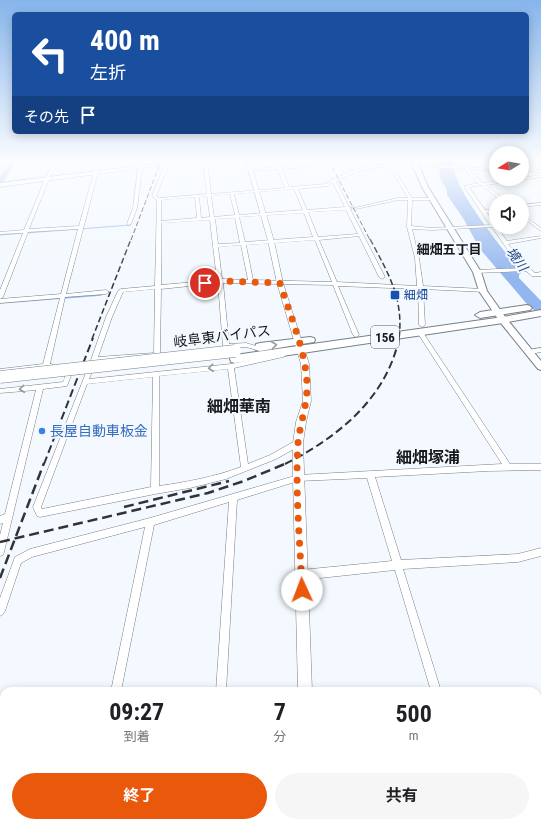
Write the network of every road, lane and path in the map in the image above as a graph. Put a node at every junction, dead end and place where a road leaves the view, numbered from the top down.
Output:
1 (159, 199) edge
2 (432, 199) edge
3 (39, 200) edge
4 (88, 200) edge
5 (135, 200) edge
6 (196, 200) edge
7 (210, 200) edge
8 (233, 200) edge
9 (259, 200) edge
10 (300, 200) edge
11 (343, 200) edge
12 (395, 200) edge
13 (410, 200) edge
14 (475, 200) edge
15 (541, 204) edge
16 (529, 205) edge
17 (348, 208) junction
18 (356, 208) tunnel mouth
19 (305, 211) junction
20 (489, 211) edge
21 (484, 212) junction
22 (263, 214) junction
23 (237, 216) junction
24 (212, 218) junction
25 (198, 219) junction
26 (489, 220) edge
27 (529, 221) edge
28 (159, 222) junction
29 (129, 224) dead end
30 (409, 226) junction
31 (489, 226) edge
32 (81, 227) junction
33 (448, 228) junction
34 (541, 230) edge
35 (26, 231) junction
36 (0, 233) edge
37 (500, 234) edge
38 (360, 235) junction
39 (541, 237) edge
40 (316, 238) junction
41 (271, 241) junction
42 (506, 242) junction
43 (242, 244) junction
44 (215, 246) junction
45 (526, 269) junction
46 (477, 272) junction
47 (541, 274) edge
48 (382, 277) dead end
49 (220, 281) junction
50 (251, 282) junction
51 (280, 283) junction
52 (334, 285) junction
53 (159, 287) junction
54 (421, 287) junction
55 (483, 291) junction
56 (106, 292) dead end
57 (63, 296) junction
58 (0, 297) edge
59 (0, 301) edge
60 (541, 306) edge
61 (534, 312) edge
62 (501, 316) junction
63 (421, 328) junction
64 (356, 335) junction
65 (296, 348) junction
66 (541, 350) edge
67 (530, 352) junction
68 (157, 354) junction
69 (232, 355) junction
70 (94, 360) junction
71 (46, 366) junction
72 (541, 367) edge
73 (0, 371) edge
74 (156, 374) junction
75 (0, 377) edge
76 (86, 382) junction
77 (0, 384) edge
78 (40, 387) junction
79 (0, 391) edge
80 (298, 443) junction
81 (508, 467) junction
82 (541, 467) edge
83 (245, 469) junction
84 (370, 474) junction
85 (298, 478) junction
86 (155, 490) junction
87 (233, 497) junction
88 (4, 518) edge
89 (150, 522) junction
90 (0, 552) edge
91 (541, 552) edge
92 (398, 565) junction
93 (301, 575) junction
94 (0, 611) edge
95 (117, 687) edge
96 (221, 687) edge
97 (305, 687) edge
98 (435, 687) edge

1 - 28 street
2 - 33 main road
3 - 35 street
4 - 32 street
5 - 29 street
6 - 25 street
7 - 24 street
8 - 23 street
9 - 22 street
10 - 19 street
11 - 17 street
12 - 18 street
13 - 30 street
14 - 21 street
15 - 16 street
17 - 19 street
17 - 38 street
19 - 22 street
19 - 40 street
20 - 21 street
21 - 26 street
22 - 23 street
22 - 41 street
23 - 24 street
23 - 43 street
24 - 25 street
24 - 44 street
25 - 28 street
27 - 34 street
28 - 53 street
30 - 33 street
30 - 54 street
31 - 33 street
32 - 35 street
32 - 57 street
33 - 46 main road
35 - 36 street
35 - 58 street
37 - 42 street
38 - 40 street
38 - 48 street
39 - 42 street
40 - 41 street
40 - 52 street
41 - 43 street
41 - 51 street
42 - 45 street
43 - 44 street
43 - 50 street
44 - 49 street
45 - 46 street
45 - 47 street
46 - 55 main road
49 - 50 street
49 - 53 street
49 - 69 street
50 - 51 street
51 - 52 street
51 - 65 street
52 - 54 street
52 - 64 street
53 - 68 street
53 - 70 street
54 - 55 street
54 - 63 street
55 - 62 main road
56 - 57 street
57 - 59 street
57 - 71 street
60 - 61 highway, 岐阜東バイパス / 156
61 - 62 highway, 岐阜東バイパス / 156
62 - 63 highway, 岐阜東バイパス / 156
62 - 67 main road
63 - 64 highway, 岐阜東バイパス / 156
63 - 65 highway, 岐阜東バイパス / 156
63 - 81 street
64 - 65 highway, 岐阜東バイパス / 156
65 - 69 highway, 岐阜東バイパス / 156
69 -> 65 highway, 岐阜東バイパス / 156
65 - 80 street
66 - 67 street
67 - 72 main road
68 - 69 street
68 - 70 street
69 -> 74 street
69 - 75 highway, 岐阜東バイパス / 156, bridge
69 - 77 highway, 岐阜東バイパス / 156
69 - 83 street
70 - 76 street
71 - 73 street
71 - 78 street
74 - 76 street
74 - 86 street
76 - 86 street
78 -> 79 street
78 - 88 street
80 - 83 street
80 - 85 street
81 - 82 street
81 - 84 street
83 - 86 street
84 - 85 street
84 - 92 street
85 - 87 street
85 - 93 street
87 - 89 street
87 - 96 street
88 - 90 street
89 - 94 street
89 - 95 street
91 - 92 street
92 - 93 street
92 - 98 street
93 - 97 street

